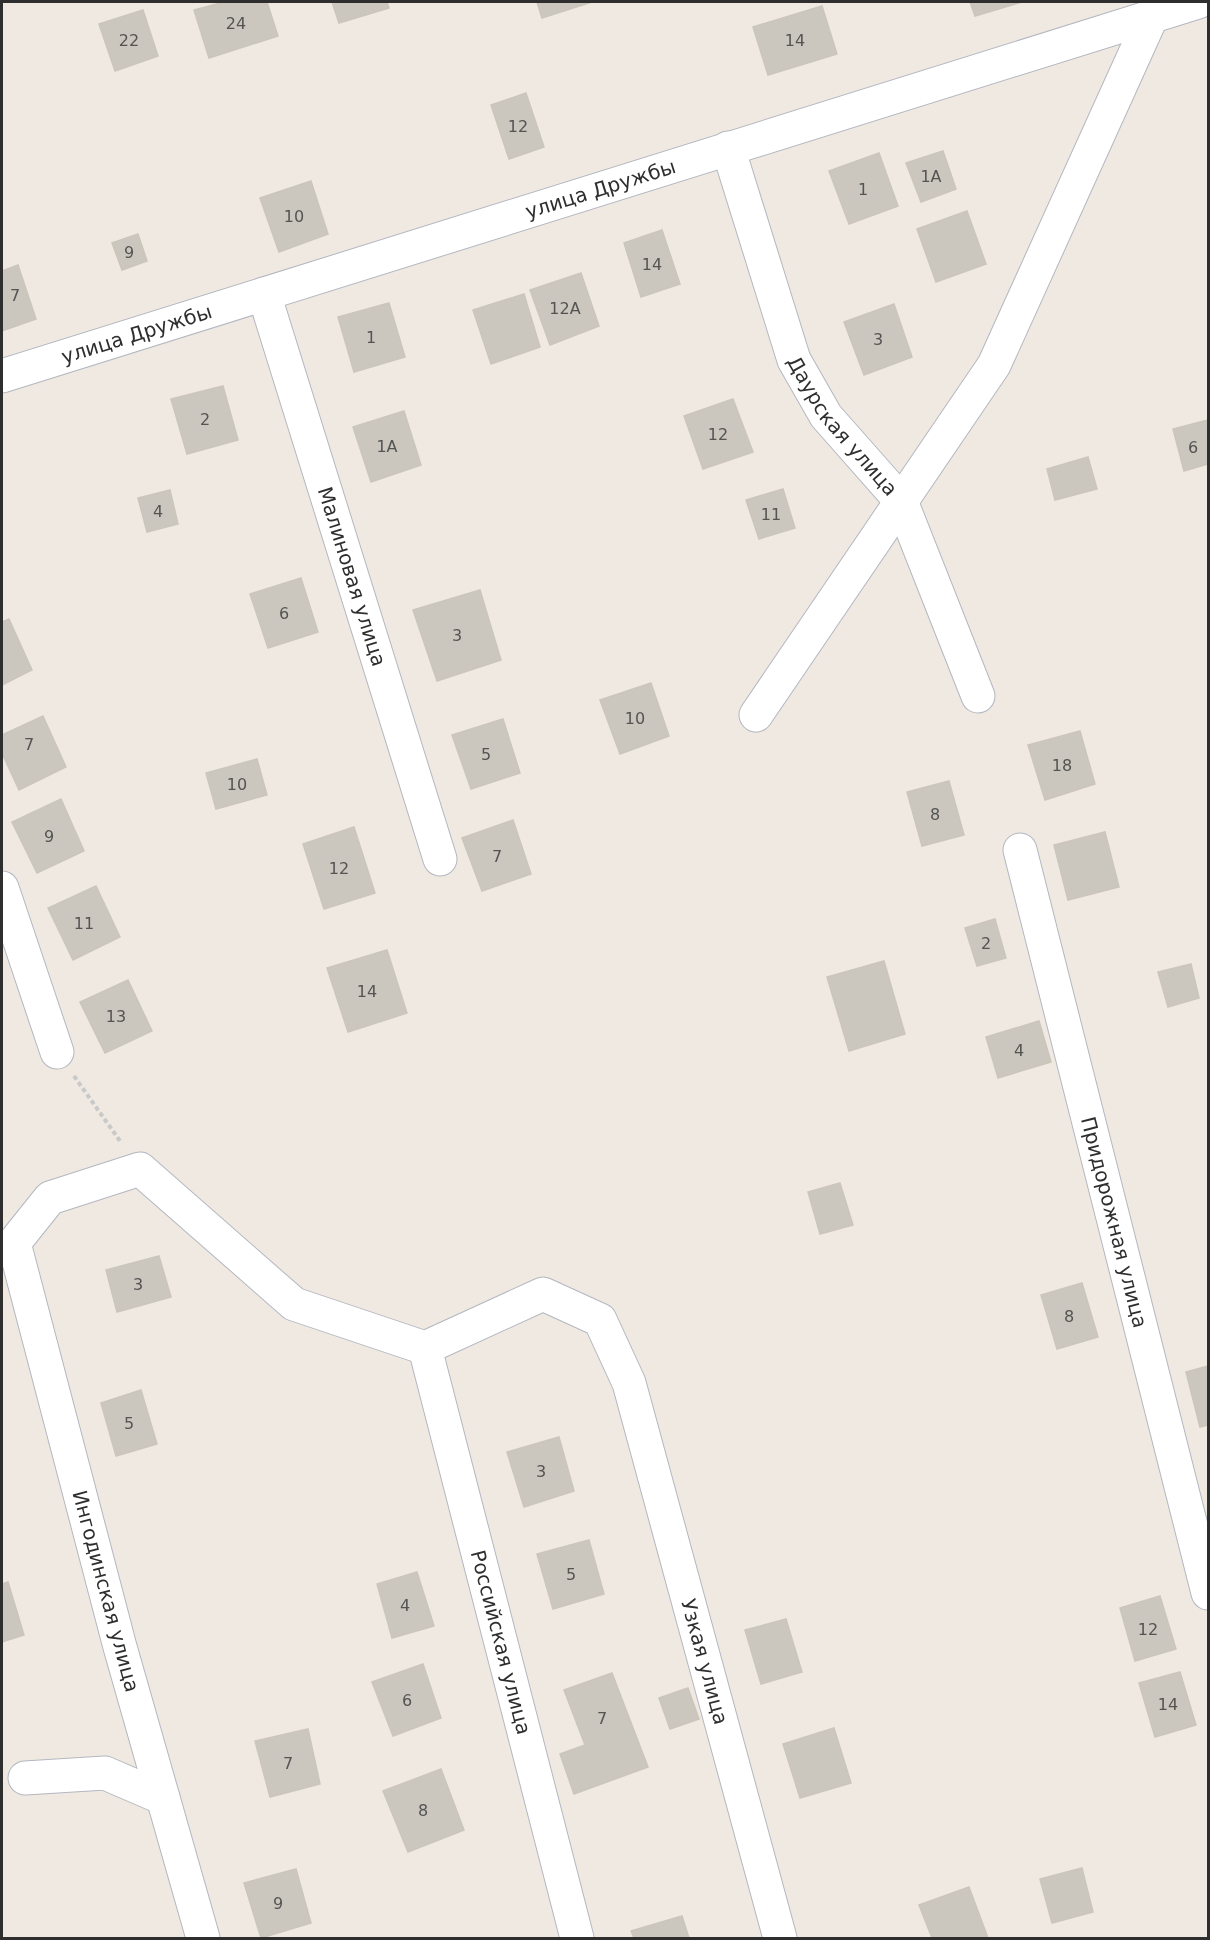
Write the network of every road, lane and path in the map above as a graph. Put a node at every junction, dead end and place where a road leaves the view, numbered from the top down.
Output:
1 (1198, 2) edge
2 (1152, 16) junction
3 (729, 148) junction
4 (264, 294) junction
5 (2, 376) edge
6 (901, 501) junction
7 (978, 696) dead end
8 (756, 715) dead end
9 (1020, 850) dead end
10 (440, 860) dead end
11 (2, 888) edge
12 (57, 1052) joint
13 (140, 1168) junction
14 (425, 1348) junction
15 (1209, 1593) edge
16 (25, 1778) dead end
17 (163, 1798) junction
18 (202, 1938) edge
19 (577, 1938) edge
20 (780, 1938) edge

1 - 2 street, улица Дружбы
2 - 3 street, улица Дружбы
2 - 6 street
3 - 4 street, улица Дружбы
3 - 6 street, Даурская улица
4 - 5 street, улица Дружбы
4 - 10 street, Малиновая улица
6 - 7 street, Даурская улица
6 - 8 street
9 - 15 street, Придорожная улица
11 - 12 street
12 - 13 path
13 - 14 street
13 - 17 street, Ингодинская улица
14 - 19 street, Российская улица
14 - 20 street, Узкая улица
16 - 17 street
17 - 18 street, Ингодинская улица

